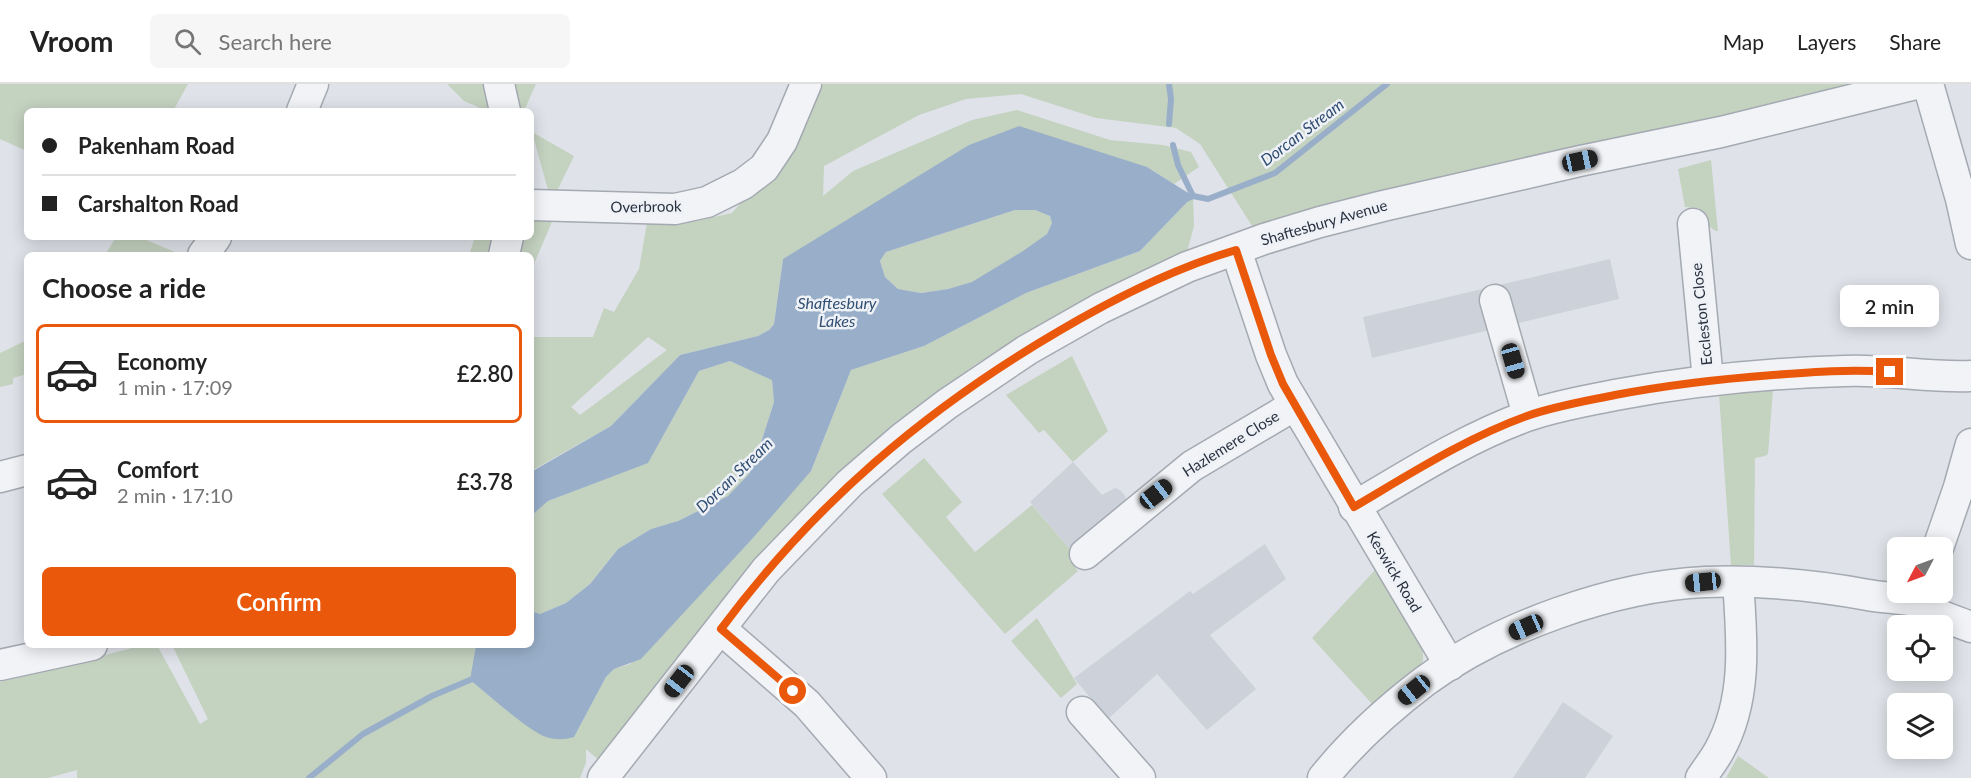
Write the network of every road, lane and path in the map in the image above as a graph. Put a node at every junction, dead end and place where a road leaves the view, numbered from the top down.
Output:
1 (314, 84) edge
2 (499, 84) edge
3 (806, 84) edge
4 (1916, 84) edge
5 (1928, 84) edge
6 (303, 108) edge
7 (504, 108) edge
8 (534, 205) edge
9 (1701, 240) dead end
10 (1971, 244) edge
11 (1236, 250) junction
12 (1495, 300) dead end
13 (1971, 376) edge
14 (1708, 380) junction
15 (1294, 405) junction
16 (1528, 415) junction
17 (1971, 444) edge
18 (24, 471) edge
19 (0, 477) edge
20 (1354, 507) junction
21 (1942, 537) edge
22 (1085, 554) dead end
23 (1738, 582) junction
24 (1887, 599) edge
25 (1925, 603) edge
26 (1971, 627) edge
27 (721, 629) junction
28 (78, 648) edge
29 (0, 665) edge
30 (1450, 665) junction
31 (1082, 712) dead end
32 (603, 778) edge
33 (871, 778) edge
34 (1140, 778) edge
35 (1323, 778) edge
36 (1701, 778) edge

1 - 6 street
2 - 7 street
3 - 8 street, Overbrook
4 - 11 street, Shaftesbury Avenue
5 - 10 street
9 - 14 street, Eccleston Close
11 - 15 street, Keswick Road
11 - 27 street, Shaftesbury Avenue
12 - 16 street
13 - 14 street
14 - 16 street
15 - 20 street, Keswick Road
15 - 22 street, Hazlemere Close
16 - 20 street
17 - 21 street
18 - 19 street
20 - 30 street, Keswick Road
23 - 24 street
23 - 30 street
23 - 36 street
25 - 26 street
27 - 32 street, Shaftesbury Avenue
27 - 33 street
28 - 29 street
30 - 35 street
31 - 34 street

